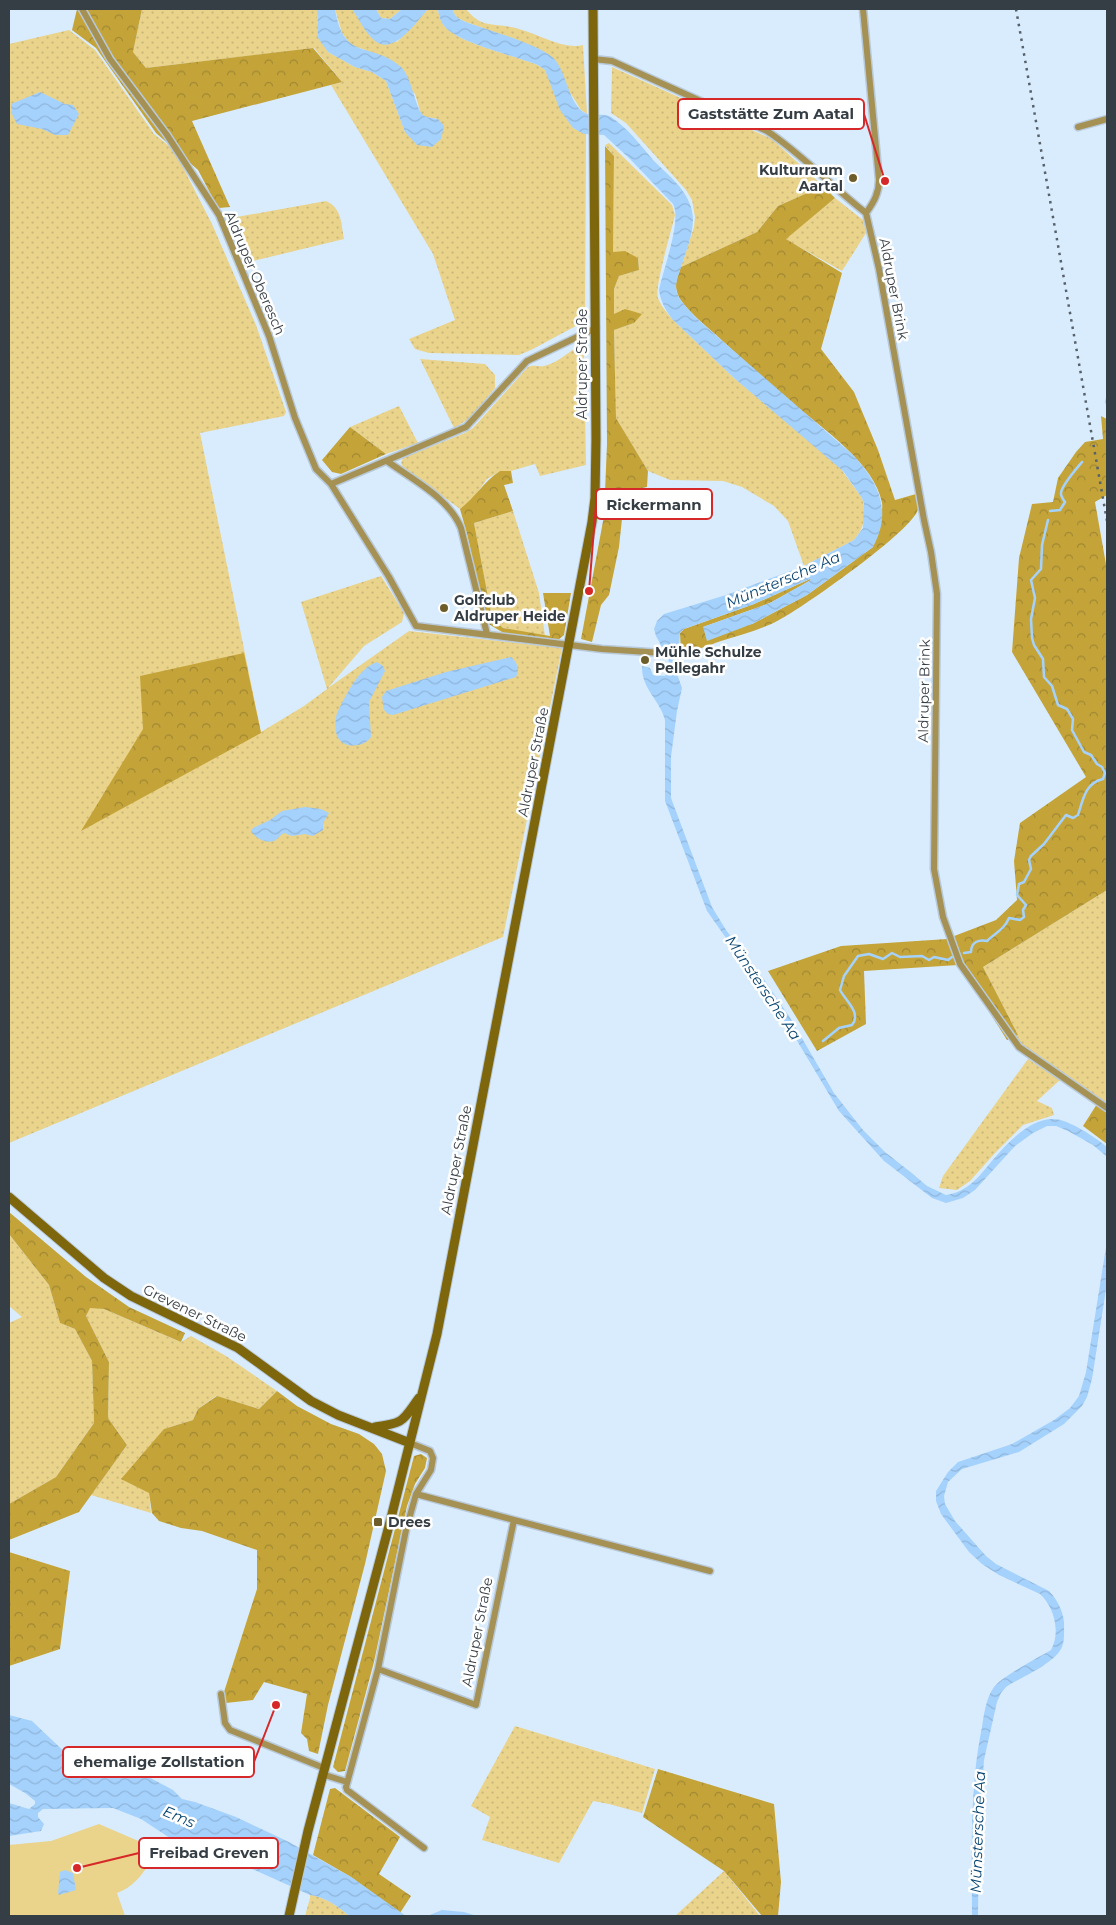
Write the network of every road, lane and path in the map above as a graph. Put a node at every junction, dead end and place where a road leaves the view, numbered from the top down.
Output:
1 (82, 9) edge
2 (592, 9) edge
3 (863, 9) edge
4 (593, 59) junction
5 (1107, 119) edge
6 (1078, 127) dead end
7 (866, 213) junction
8 (596, 328) junction
9 (387, 461) junction
10 (331, 484) junction
11 (487, 634) junction
12 (569, 646) junction
13 (663, 653) dead end
14 (1107, 1108) edge
15 (9, 1197) edge
16 (422, 1394) junction
17 (372, 1428) junction
18 (410, 1443) junction
19 (416, 1494) junction
20 (514, 1520) junction
21 (710, 1572) dead end
22 (378, 1669) junction
23 (221, 1694) dead end
24 (323, 1771) junction
25 (347, 1782) junction
26 (424, 1848) dead end
27 (288, 1916) edge

1 - 10 street, Aldruper Oberesch
2 - 4 main road, Aldruper Straße
3 - 7 street
4 - 7 street
4 - 8 main road, Aldruper Straße
5 - 6 street
7 - 14 street, Aldruper Brink
8 - 9 street
8 - 12 main road, Aldruper Straße
9 - 10 street
9 - 11 street
10 - 11 street, Aldruper Oberesch
11 - 12 street, Aldruper Oberesch
12 - 13 street, Aldruper Oberesch
12 - 16 main road, Aldruper Straße
15 - 17 main road, Grevener Straße
16 - 17 main road
16 - 18 main road, Aldruper Straße
17 - 18 main road, Grevener Straße
18 - 19 street
18 - 24 main road, Aldruper Straße
19 - 20 street
19 - 22 street
20 - 21 street
20 - 22 street, Aldruper Straße
22 - 25 street
23 - 24 street
24 - 25 street
24 - 27 main road, Aldruper Straße
25 - 26 street

